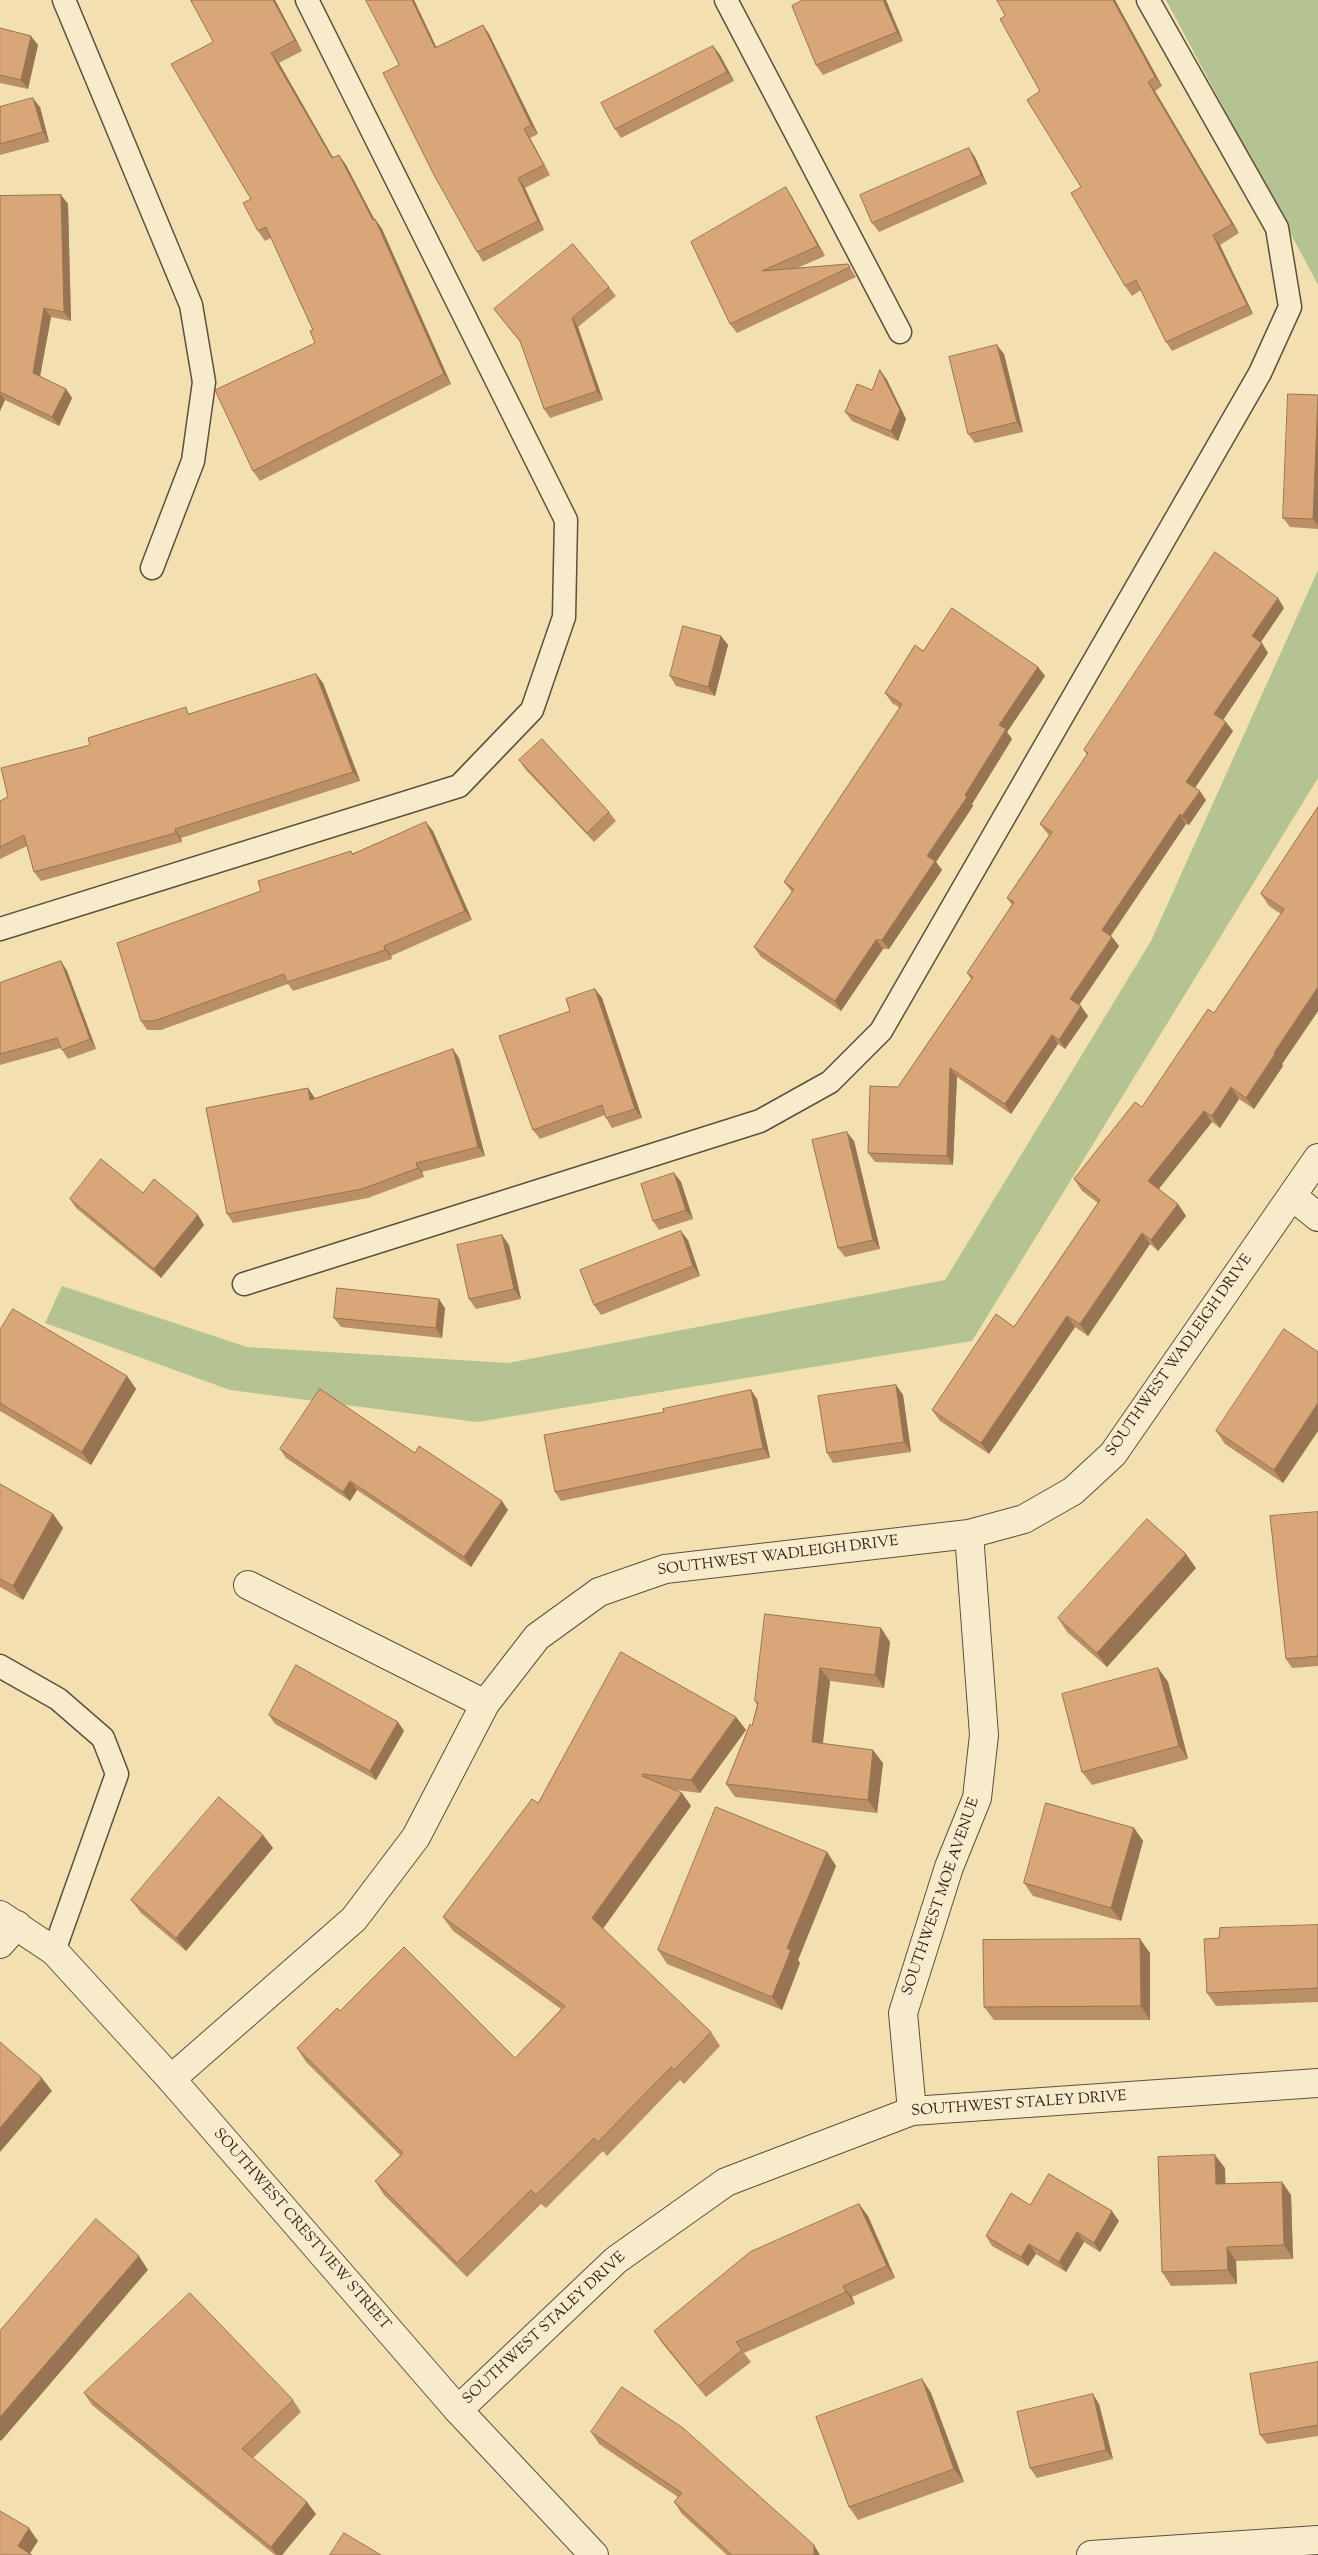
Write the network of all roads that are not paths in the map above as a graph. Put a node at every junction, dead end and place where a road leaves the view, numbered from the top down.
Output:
1 (64, 0) edge
2 (307, 0) edge
3 (726, 0) edge
4 (1148, 0) edge
5 (900, 332) dead end
6 (152, 568) dead end
7 (0, 928) edge
8 (1318, 1158) edge
9 (1292, 1196) junction
10 (1318, 1217) edge
11 (244, 1284) dead end
12 (969, 1534) junction
13 (248, 1585) dead end
14 (0, 1666) edge
15 (485, 1704) junction
16 (6, 1928) edge
17 (54, 1951) junction
18 (171, 2079) junction
19 (1318, 2083) edge
20 (912, 2111) junction
21 (458, 2410) junction
22 (1318, 2540) edge
23 (594, 2555) edge
24 (1091, 2555) edge

1 - 6 lane
2 - 7 lane
3 - 5 lane
4 - 11 lane
8 - 9 street, SOUTHWEST WADLEIGH DRIVE
9 - 10 street
9 - 12 street, SOUTHWEST WADLEIGH DRIVE
12 - 15 street, SOUTHWEST WADLEIGH DRIVE
12 - 20 street, SOUTHWEST MOE AVENUE
13 - 15 street
14 - 17 lane
15 - 18 street, SOUTHWEST WADLEIGH DRIVE
16 - 17 street, SOUTHWEST CRESTVIEW STREET
17 - 18 street, SOUTHWEST CRESTVIEW STREET
18 - 21 street, SOUTHWEST CRESTVIEW STREET
19 - 20 street, SOUTHWEST STALEY DRIVE
20 - 21 street, SOUTHWEST STALEY DRIVE
21 - 23 street, SOUTHWEST CRESTVIEW STREET
22 - 24 street

